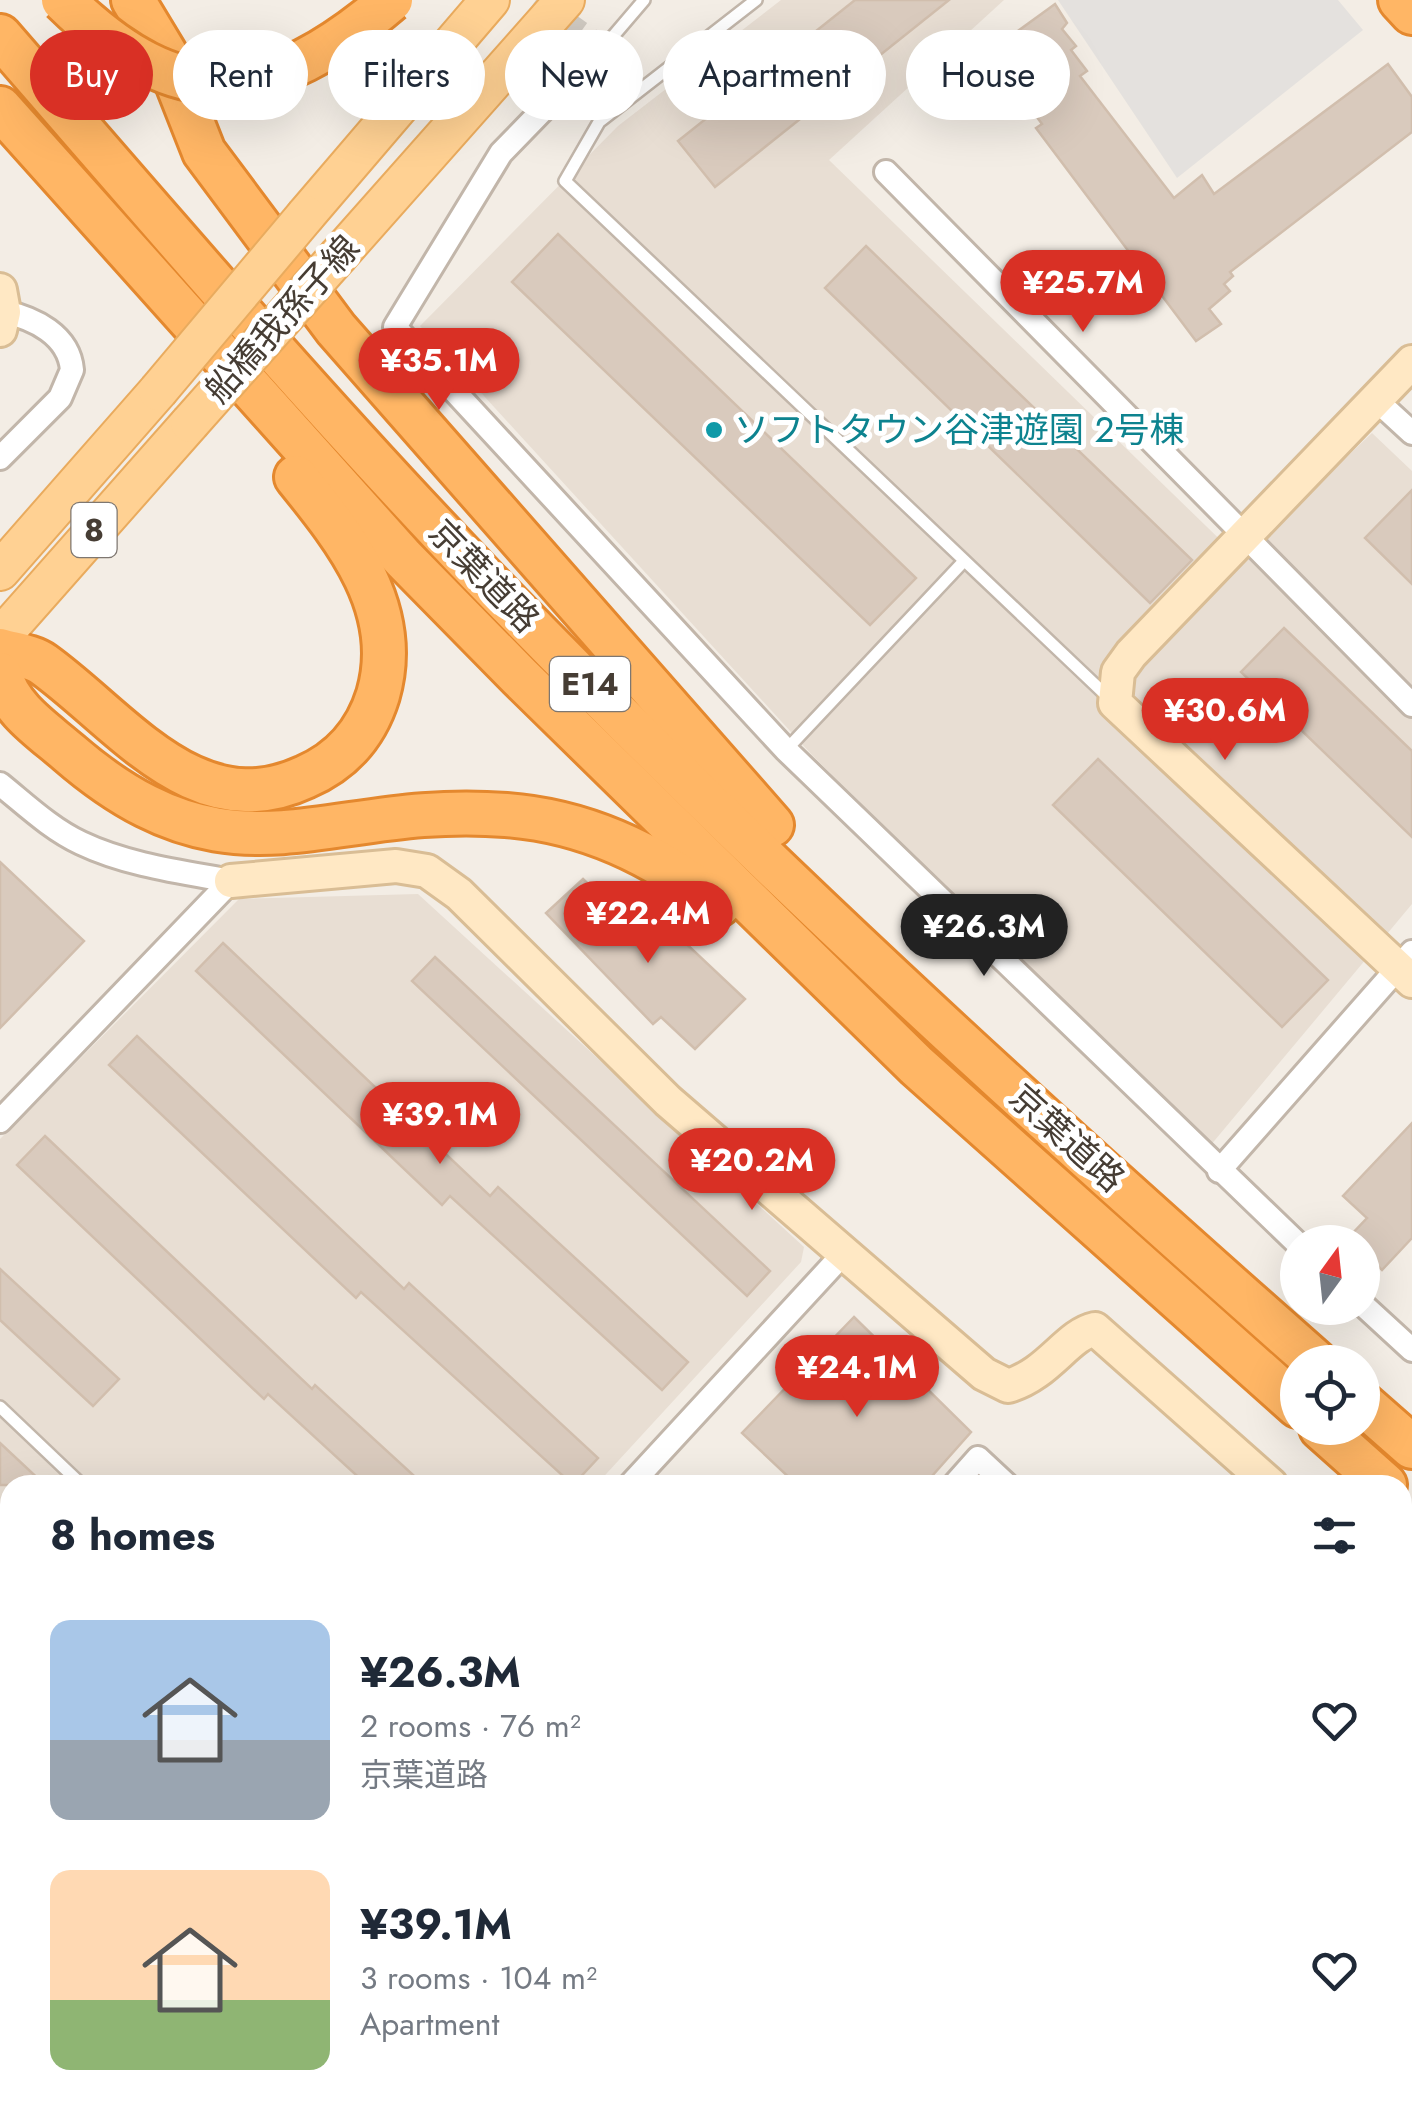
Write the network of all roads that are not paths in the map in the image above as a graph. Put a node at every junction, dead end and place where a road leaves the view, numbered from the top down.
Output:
1 (63, 0) edge
2 (133, 0) edge
3 (391, 0) edge
4 (490, 0) edge
5 (565, 0) edge
6 (644, 0) edge
7 (756, 0) edge
8 (1400, 0) edge
9 (1412, 14) edge
10 (618, 30) edge
11 (0, 36) edge
12 (0, 108) edge
13 (534, 120) edge
14 (38, 154) junction
15 (886, 172) dead end
16 (1, 311) edge
17 (1412, 362) edge
18 (1376, 400) junction
19 (1412, 433) edge
20 (0, 458) edge
21 (1243, 535) junction
22 (964, 562) junction
23 (0, 571) edge
24 (0, 638) edge
25 (0, 650) edge
26 (0, 674) edge
27 (1115, 703) junction
28 (1412, 705) edge
29 (786, 750) junction
30 (0, 784) edge
31 (231, 881) junction
32 (1408, 967) edge
33 (917, 1066) junction
34 (1011, 1088) junction
35 (0, 1121) edge
36 (1218, 1171) junction
37 (1280, 1228) edge
38 (845, 1252) junction
39 (1380, 1321) edge
40 (1297, 1345) edge
41 (1412, 1350) edge
42 (1280, 1390) edge
43 (0, 1408) edge
44 (1380, 1419) edge
45 (1340, 1445) edge
46 (1412, 1447) edge
47 (71, 1475) edge
48 (639, 1475) edge
49 (963, 1475) edge
50 (996, 1475) edge
51 (1260, 1475) edge
52 (1374, 1475) edge

1 - 3 highway, bridge
2 - 34 highway
4 - 23 main road, 船橋我孫子線 / 8, bridge
5 - 24 main road, 船橋我孫子線 / 8, bridge
6 - 10 lane
7 - 22 lane
8 - 9 highway
11 - 34 highway, 京葉道路 / E14, bridge
12 - 14 highway, 京葉道路 / E14
13 - 29 street
14 - 25 highway, bridge
14 - 33 highway, 京葉道路 / E14, bridge
15 - 21 street
16 - 20 street
17 - 18 street
18 - 19 street
18 - 21 street
21 - 27 street
21 - 28 street
22 - 27 lane
22 - 29 lane
26 - 33 highway
27 - 32 street
29 - 36 street
30 - 31 street
31 - 35 street
31 - 38 street
32 - 36 street
33 - 42 highway, 京葉道路 / E14
34 - 40 highway, 京葉道路 / E14
36 - 37 street
38 - 48 street
38 - 51 street
39 - 41 street
43 - 47 lane
44 - 46 highway
45 - 52 highway
49 - 50 street

